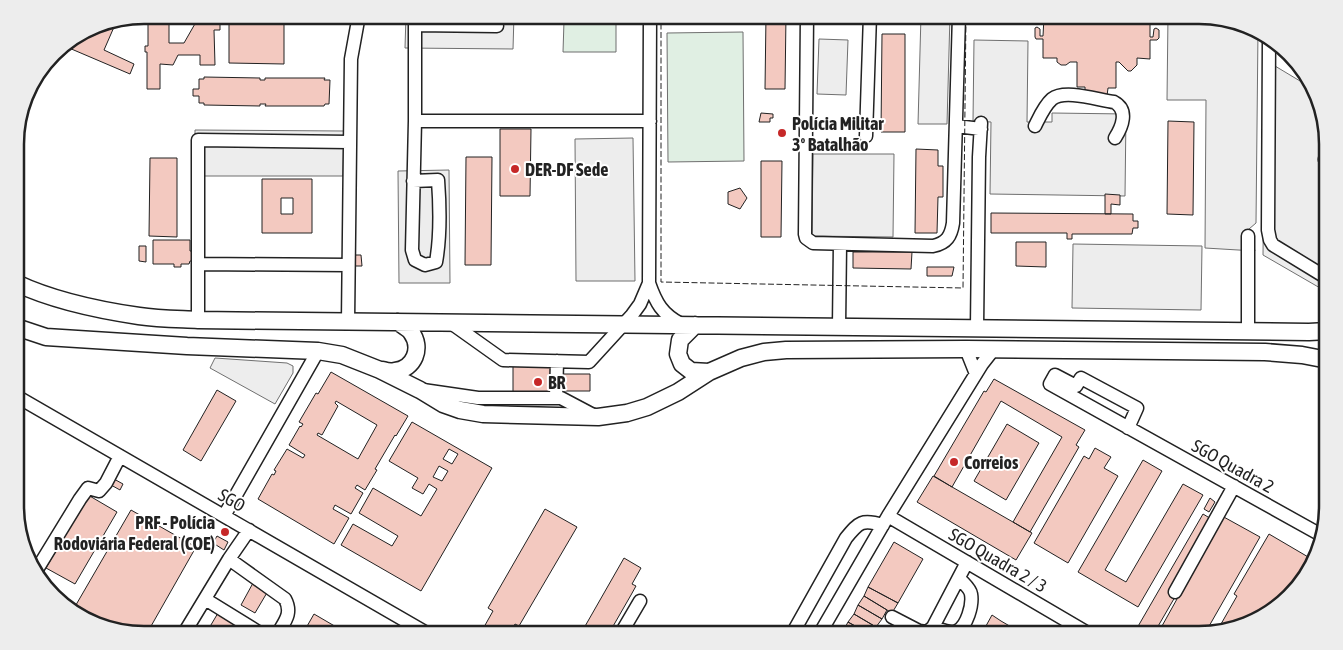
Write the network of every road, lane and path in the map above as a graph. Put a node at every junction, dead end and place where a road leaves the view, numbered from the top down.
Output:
1 (357, 24) edge
2 (650, 24) edge
3 (807, 24) edge
4 (870, 24) edge
5 (958, 24) edge
6 (497, 26) dead end
7 (1269, 46) edge
8 (415, 121) junction
9 (650, 121) junction
10 (956, 126) junction
11 (1035, 126) dead end
12 (866, 136) dead end
13 (1115, 138) dead end
14 (349, 142) junction
15 (413, 181) junction
16 (1248, 236) dead end
17 (840, 244) junction
18 (198, 264) junction
19 (348, 265) junction
20 (1319, 273) edge
21 (649, 283) junction
22 (24, 287) edge
23 (198, 320) junction
24 (348, 322) junction
25 (398, 322) junction
26 (451, 323) junction
27 (622, 325) junction
28 (689, 325) junction
29 (839, 327) junction
30 (977, 328) junction
31 (24, 330) edge
32 (1248, 331) junction
33 (1319, 331) edge
34 (966, 349) junction
35 (994, 350) junction
36 (318, 351) junction
37 (1319, 358) edge
38 (557, 361) junction
39 (380, 370) junction
40 (709, 372) junction
41 (976, 374) junction
42 (420, 390) junction
43 (556, 398) junction
44 (24, 401) edge
45 (598, 418) junction
46 (1128, 428) junction
47 (120, 456) junction
48 (1234, 486) junction
49 (224, 516) junction
50 (885, 521) junction
51 (248, 530) junction
52 (1316, 532) edge
53 (229, 560) junction
54 (967, 562) junction
55 (40, 565) edge
56 (959, 578) junction
57 (1175, 592) dead end
58 (204, 600) junction
59 (640, 601) dead end
60 (892, 617) dead end
61 (188, 626) edge
62 (248, 626) edge
63 (282, 626) edge
64 (405, 626) edge
65 (625, 626) edge
66 (798, 626) edge
67 (824, 626) edge
68 (909, 626) edge
69 (934, 626) edge
70 (962, 626) edge
71 (1076, 626) edge

1 - 14 lane
2 - 9 lane
3 - 17 lane
4 - 12 lane
5 - 10 lane
6 - 8 lane
7 - 20 lane
8 - 9 lane
8 - 15 lane
9 - 21 lane
10 - 17 lane
10 - 30 lane
11 - 13 lane
14 - 18 lane
14 - 19 lane
15 - 15 lane
16 - 32 lane
17 - 29 lane
18 - 19 lane
18 - 23 lane
19 - 24 lane
21 - 27 lane
21 - 28 lane
22 - 23 main road
23 - 24 main road
24 - 25 main road
25 - 26 main road
25 - 39 main road
26 - 27 main road
26 - 38 lane
27 - 28 main road
27 - 38 lane
28 - 29 main road
28 - 40 main road
29 - 30 main road
30 - 32 main road
31 - 36 main road
32 - 33 main road
34 - 35 main road
34 - 40 main road
34 - 41 lane
35 - 37 main road
35 - 41 lane
36 - 39 main road
36 - 49 lane
38 - 43 lane
39 - 42 main road
40 - 45 main road
41 - 50 lane
42 - 43 lane
42 - 45 main road
43 - 45 lane
44 - 47 lane, SGO
46 - 46 lane, SGO Quadra 2
46 - 48 lane, SGO Quadra 2
47 - 49 lane, SGO
47 - 55 lane
48 - 52 lane, SGO Quadra 2
48 - 57 lane
49 - 51 lane, SGO
50 - 54 lane, SGO Quadra 2 / 3
50 - 66 lane
50 - 67 lane
51 - 53 lane
51 - 64 lane, SGO
53 - 58 lane
53 - 63 lane
54 - 56 lane
54 - 71 lane, SGO Quadra 2 / 3
56 - 69 lane
56 - 70 lane
58 - 61 lane
58 - 62 lane
59 - 65 lane
60 - 68 lane

